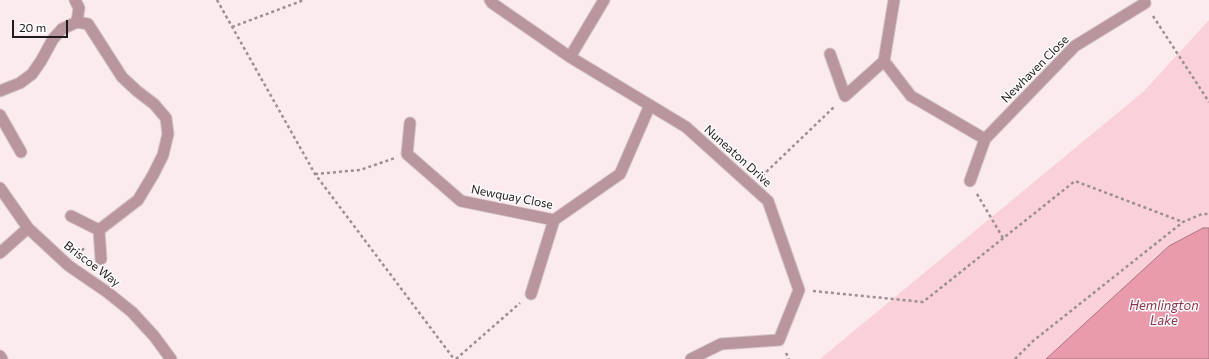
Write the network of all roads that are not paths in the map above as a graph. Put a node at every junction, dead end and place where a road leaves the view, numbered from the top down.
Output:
1 (75, 0) edge
2 (490, 0) edge
3 (604, 0) edge
4 (894, 0) edge
5 (1144, 2) edge
6 (77, 22) junction
7 (830, 54) dead end
8 (570, 57) junction
9 (884, 61) junction
10 (0, 91) edge
11 (650, 106) junction
12 (0, 114) edge
13 (410, 123) dead end
14 (985, 139) junction
15 (21, 152) dead end
16 (970, 181) road end
17 (0, 188) edge
18 (71, 216) dead end
19 (554, 220) junction
20 (28, 228) junction
21 (99, 230) junction
22 (0, 252) edge
23 (102, 259) dead end
24 (531, 294) road end
25 (0, 356) edge
26 (2, 359) edge
27 (171, 359) edge
28 (691, 359) edge

1 - 6 street
2 - 8 street, Nuneaton Drive
3 - 8 street
4 - 9 street
5 - 14 street, Newhaven Close
6 - 10 street
6 - 21 street
7 - 9 street
8 - 11 street, Nuneaton Drive
9 - 14 street
11 - 19 street, Newquay Close
11 - 28 street, Nuneaton Drive
12 - 15 street
13 - 19 street, Newquay Close
14 - 16 street, Newhaven Close
17 - 20 street, Briscoe Way
18 - 21 street
19 - 24 street
20 - 22 street
20 - 27 street, Briscoe Way
21 - 23 street
25 - 26 street

